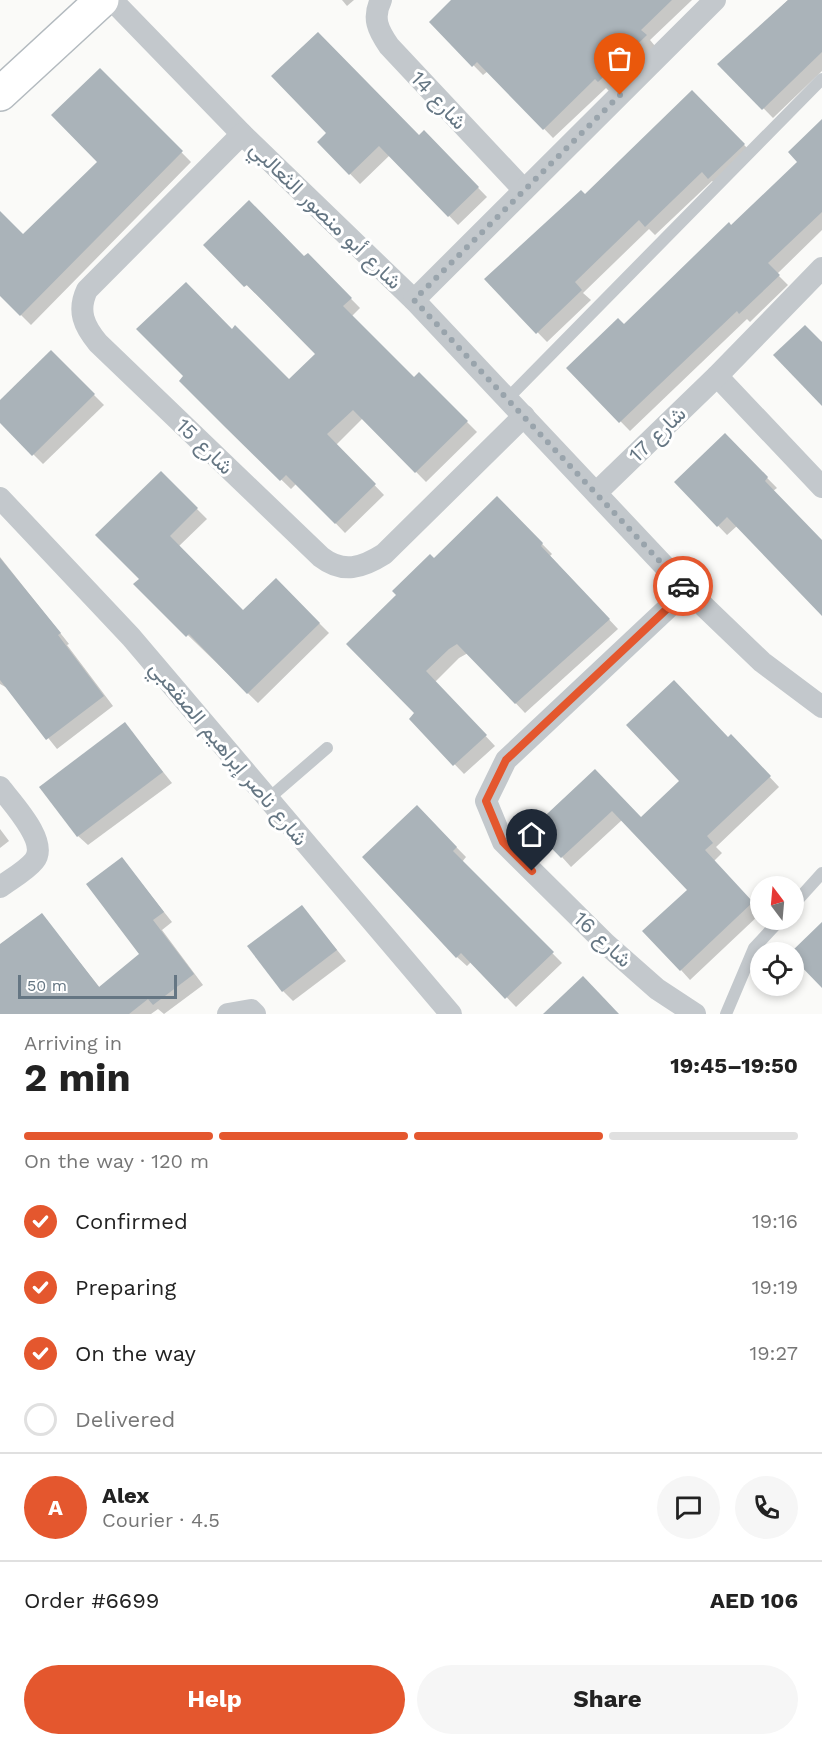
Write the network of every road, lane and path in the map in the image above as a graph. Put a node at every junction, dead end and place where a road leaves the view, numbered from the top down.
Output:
1 (102, 0) edge
2 (112, 0) edge
3 (381, 0) edge
4 (715, 0) edge
5 (822, 79) edge
6 (0, 94) edge
7 (243, 134) junction
8 (524, 190) junction
9 (822, 268) edge
10 (414, 300) junction
11 (717, 376) junction
12 (507, 399) junction
13 (524, 416) junction
14 (822, 487) edge
15 (596, 493) junction
16 (0, 498) edge
17 (687, 590) junction
18 (822, 707) edge
19 (327, 748) dead end
20 (0, 787) edge
21 (268, 799) junction
22 (822, 873) edge
23 (0, 887) edge
24 (804, 893) edge
25 (771, 930) edge
26 (228, 1014) edge
27 (255, 1014) edge
28 (451, 1014) edge
29 (694, 1014) edge
30 (726, 1014) edge

1 - 6 street
2 - 7 street, شارع أبو منصور الثعالبي
3 - 8 street, شارع 14
4 - 8 street
5 - 12 lane
7 - 10 street, شارع أبو منصور الثعالبي
7 - 13 street, شارع 15
8 - 10 street
9 - 11 street, شارع 17
10 - 12 street, شارع أبو منصور الثعالبي
11 - 14 street
11 - 15 street, شارع 17
12 - 13 street, شارع أبو منصور الثعالبي
13 - 15 street, شارع أبو منصور الثعالبي
15 - 17 street, شارع أبو منصور الثعالبي
16 - 21 street, شارع ناصر إبراهيم الصقعبي
17 - 18 street, شارع أبو منصور الثعالبي
17 - 29 street, شارع 16
19 - 21 lane
20 - 23 street
21 - 28 street, شارع ناصر إبراهيم الصقعبي
22 - 24 lane
25 - 30 lane
26 - 27 street

